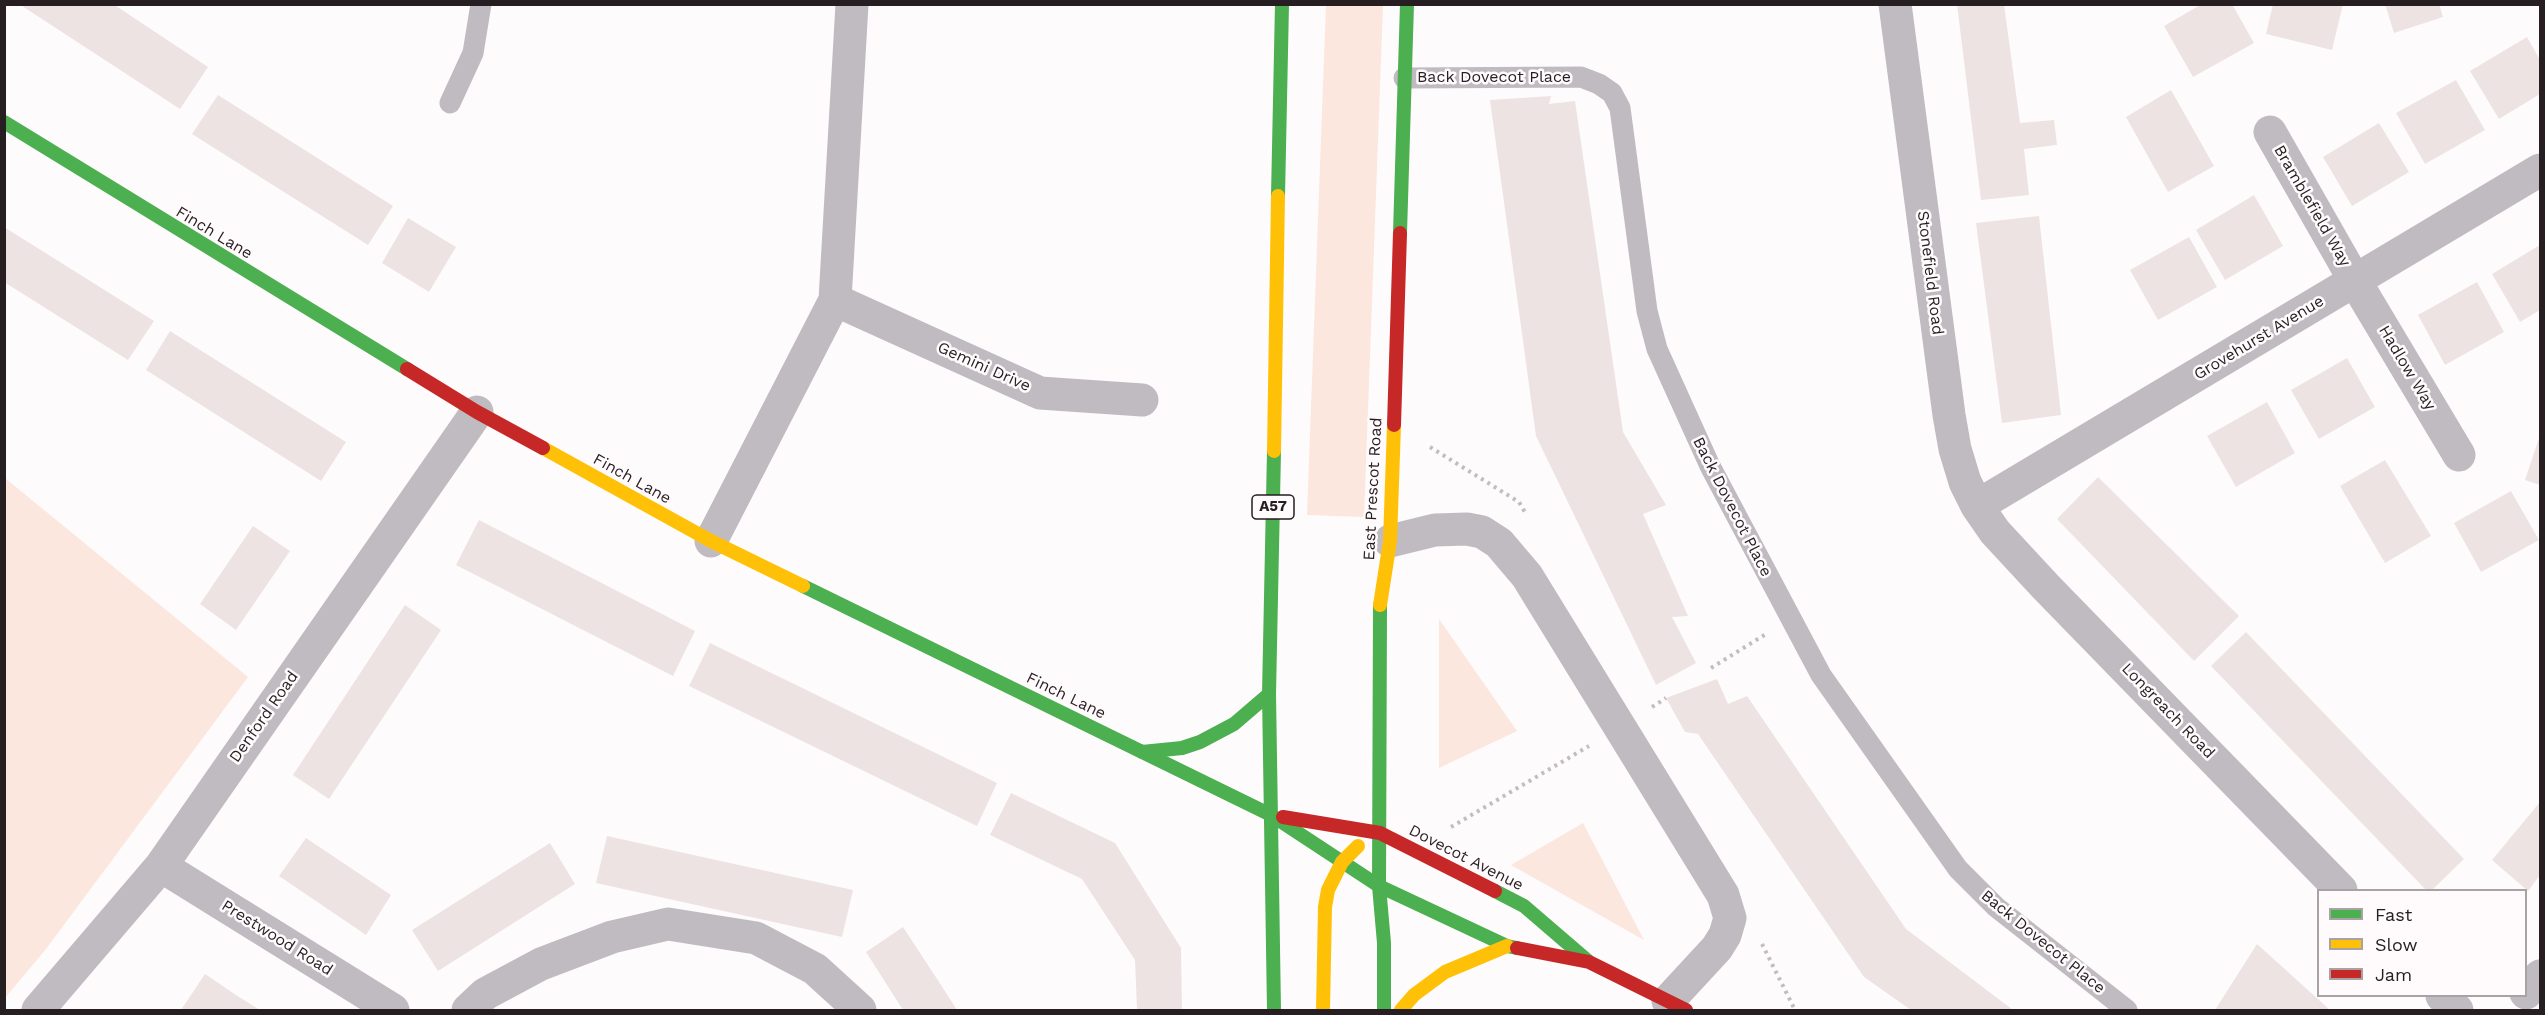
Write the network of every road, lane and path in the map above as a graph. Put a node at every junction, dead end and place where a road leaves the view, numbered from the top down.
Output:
1 (481, 4) edge
2 (852, 4) edge
3 (1282, 4) edge
4 (1407, 4) edge
5 (1894, 4) edge
6 (1404, 78) junction
7 (450, 103) dead end
8 (4, 122) edge
9 (2270, 132) dead end
10 (2541, 170) edge
11 (2355, 281) junction
12 (835, 300) junction
13 (1142, 400) dead end
14 (477, 412) junction
15 (2459, 455) dead end
16 (1986, 519) junction
17 (1390, 541) junction
18 (711, 542) junction
19 (1789, 619) junction
20 (1711, 669) dead end
21 (1269, 694) junction
22 (1666, 698) dead end
23 (1620, 728) junction
24 (1142, 752) junction
25 (1271, 815) junction
26 (1450, 827) dead end
27 (1380, 832) junction
28 (1342, 861) junction
29 (161, 866) junction
30 (1379, 886) junction
31 (2339, 889) edge
32 (1507, 946) junction
33 (1589, 963) junction
34 (2541, 976) edge
35 (2527, 991) edge
36 (2443, 997) edge
37 (2522, 997) edge
38 (1677, 1006) edge
39 (38, 1011) edge
40 (393, 1011) edge
41 (468, 1011) edge
42 (860, 1011) edge
43 (1274, 1011) edge
44 (1323, 1011) edge
45 (1384, 1011) edge
46 (1401, 1011) edge
47 (2127, 1011) edge
48 (2457, 1011) edge
49 (2510, 1011) edge

1 - 7 lane
2 - 12 street
3 - 21 main road, A57
4 - 6 main road, East Prescot Road
5 - 16 street, Stonefield Road
6 - 17 main road, East Prescot Road
6 - 19 lane, Back Dovecot Place
8 - 14 main road, Finch Lane
9 - 11 street, Bramblefield Way
10 - 11 street, Grovehurst Avenue
11 - 15 street, Hadlow Way
11 - 16 street, Grovehurst Avenue
12 - 13 street, Gemini Drive
12 - 18 street
14 - 18 main road, Finch Lane
14 - 29 street, Denford Road
16 - 31 street, Longreach Road
17 - 23 street
17 - 27 main road, East Prescot Road
18 - 24 main road, Finch Lane
19 - 20 path
19 - 47 lane, Back Dovecot Place
21 - 24 main road
21 - 25 main road, A57
22 - 23 path
23 - 26 path
23 - 38 street
24 - 25 main road, Finch Lane
25 - 27 main road, Finch Lane
25 - 28 main road, Finch Lane
25 - 43 main road, A57
27 - 28 main road
27 - 30 main road, East Prescot Road
27 - 33 main road, Dovecot Avenue
28 - 30 main road, Finch Lane
28 - 44 main road
29 - 39 street, Denford Road
29 - 40 street, Prestwood Road
30 - 32 main road, Dovecot Avenue
30 - 45 main road, East Prescot Road
32 - 33 main road, Dovecot Avenue
32 - 46 main road
33 - 38 main road, Dovecot Avenue
34 - 35 street
36 - 48 street
37 - 49 street
41 - 42 street

